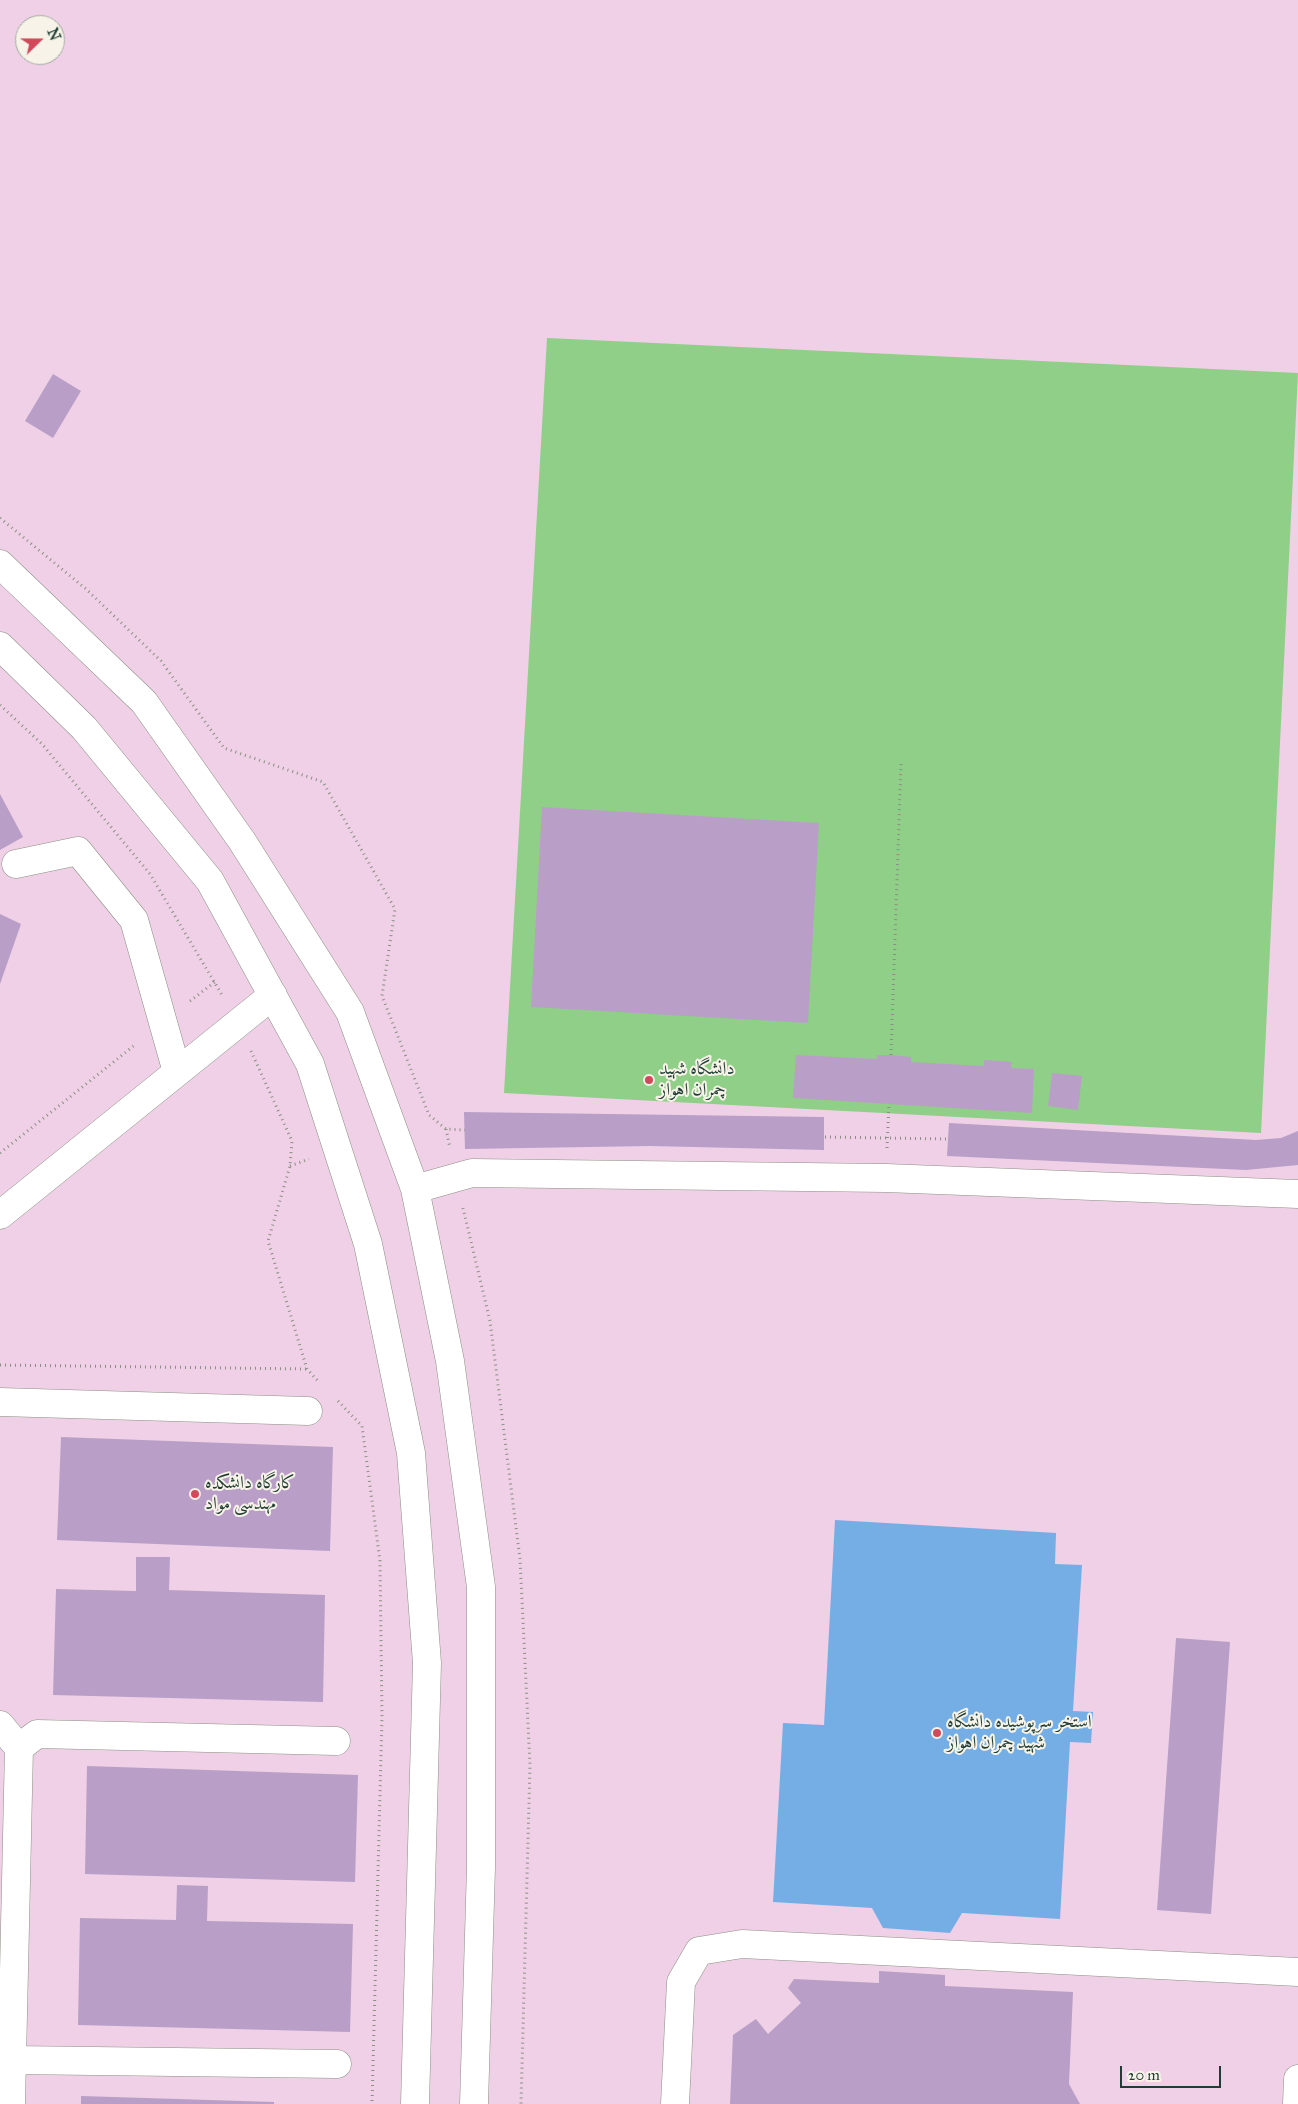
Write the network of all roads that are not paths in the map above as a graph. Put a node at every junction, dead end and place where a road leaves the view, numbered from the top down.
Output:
1 (0, 564) edge
2 (0, 646) edge
3 (16, 864) dead end
4 (273, 995) junction
5 (177, 1072) junction
6 (416, 1189) junction
7 (1298, 1194) edge
8 (0, 1215) edge
9 (0, 1402) edge
10 (308, 1410) dead end
11 (0, 1725) edge
12 (336, 1741) dead end
13 (19, 1748) junction
14 (1298, 1972) edge
15 (12, 2060) junction
16 (337, 2064) dead end
17 (1298, 2079) edge
18 (11, 2104) edge
19 (415, 2104) edge
20 (474, 2104) edge
21 (675, 2104) edge
22 (1297, 2104) edge

1 - 6 lane
2 - 4 lane
3 - 5 lane
4 - 5 lane
4 - 19 lane
5 - 8 lane
6 - 7 lane
6 - 20 lane
9 - 10 lane
11 - 13 lane
12 - 13 lane
13 - 15 lane
14 - 21 lane
15 - 16 lane
15 - 18 lane
17 - 22 lane

